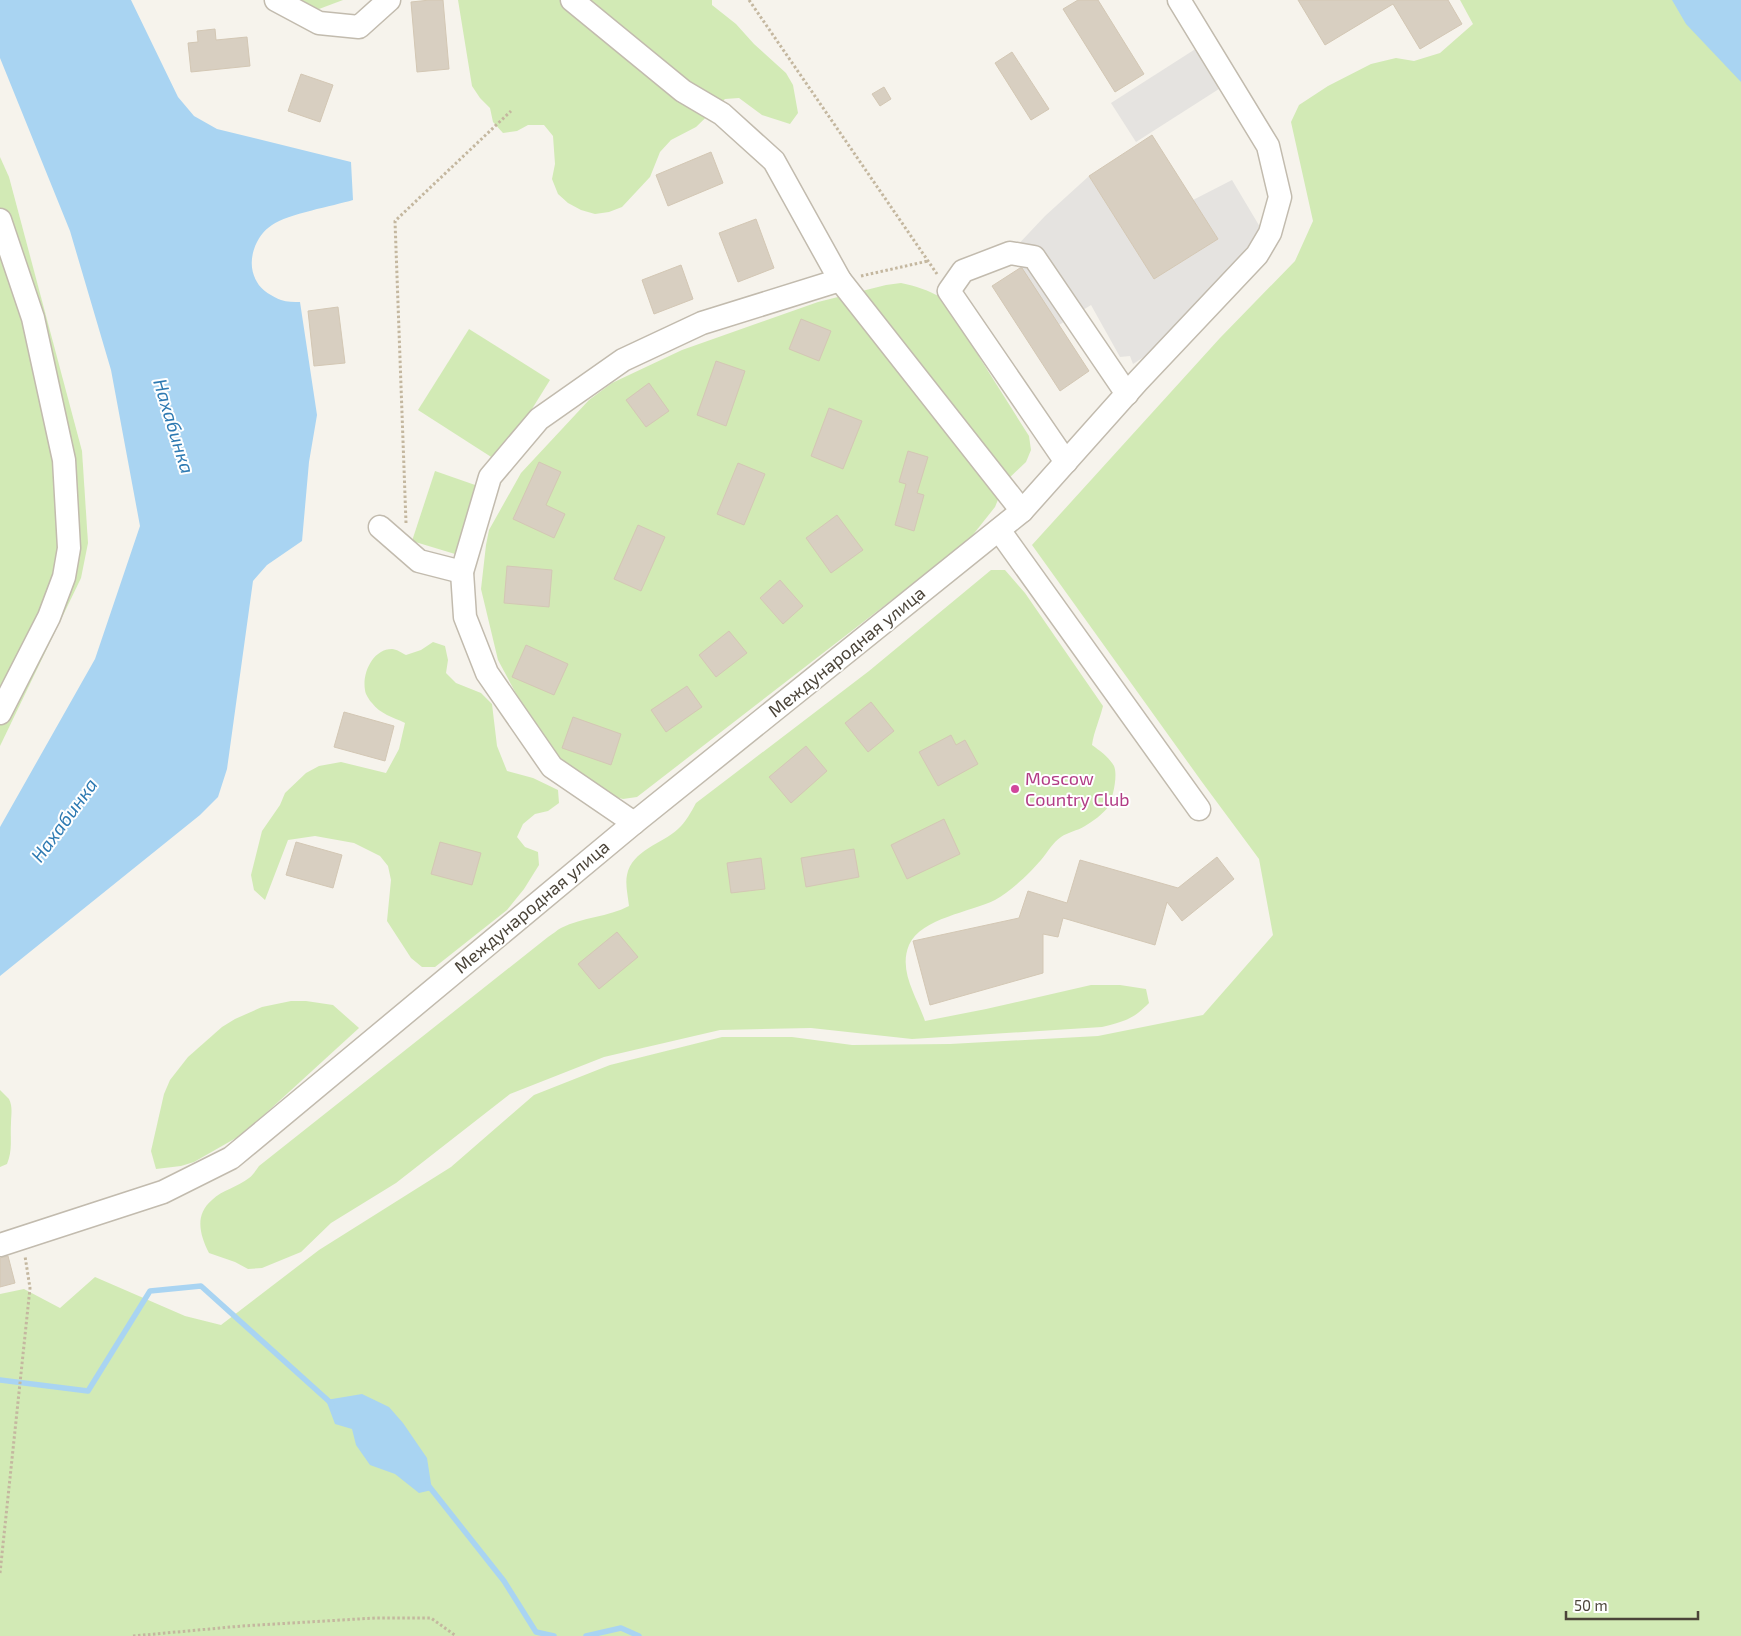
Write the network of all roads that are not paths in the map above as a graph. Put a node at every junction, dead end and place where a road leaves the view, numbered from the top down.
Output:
1 (276, 0) edge
2 (388, 0) edge
3 (572, 0) edge
4 (1179, 0) edge
5 (0, 220) edge
6 (840, 280) junction
7 (1127, 394) junction
8 (1066, 462) junction
9 (1022, 511) junction
10 (380, 527) dead end
11 (999, 530) junction
12 (462, 572) junction
13 (0, 713) edge
14 (1198, 809) dead end
15 (634, 823) junction
16 (10, 1242) edge

1 - 2 street
3 - 6 street
4 - 7 street, Международная улица
5 - 13 street
6 - 9 street
6 - 12 street
7 - 8 street, Международная улица
7 - 8 street
8 - 9 street, Международная улица
9 - 11 street, Международная улица
10 - 12 street
11 - 14 street
11 - 15 street, Международная улица
12 - 15 street
15 - 16 street, Международная улица

